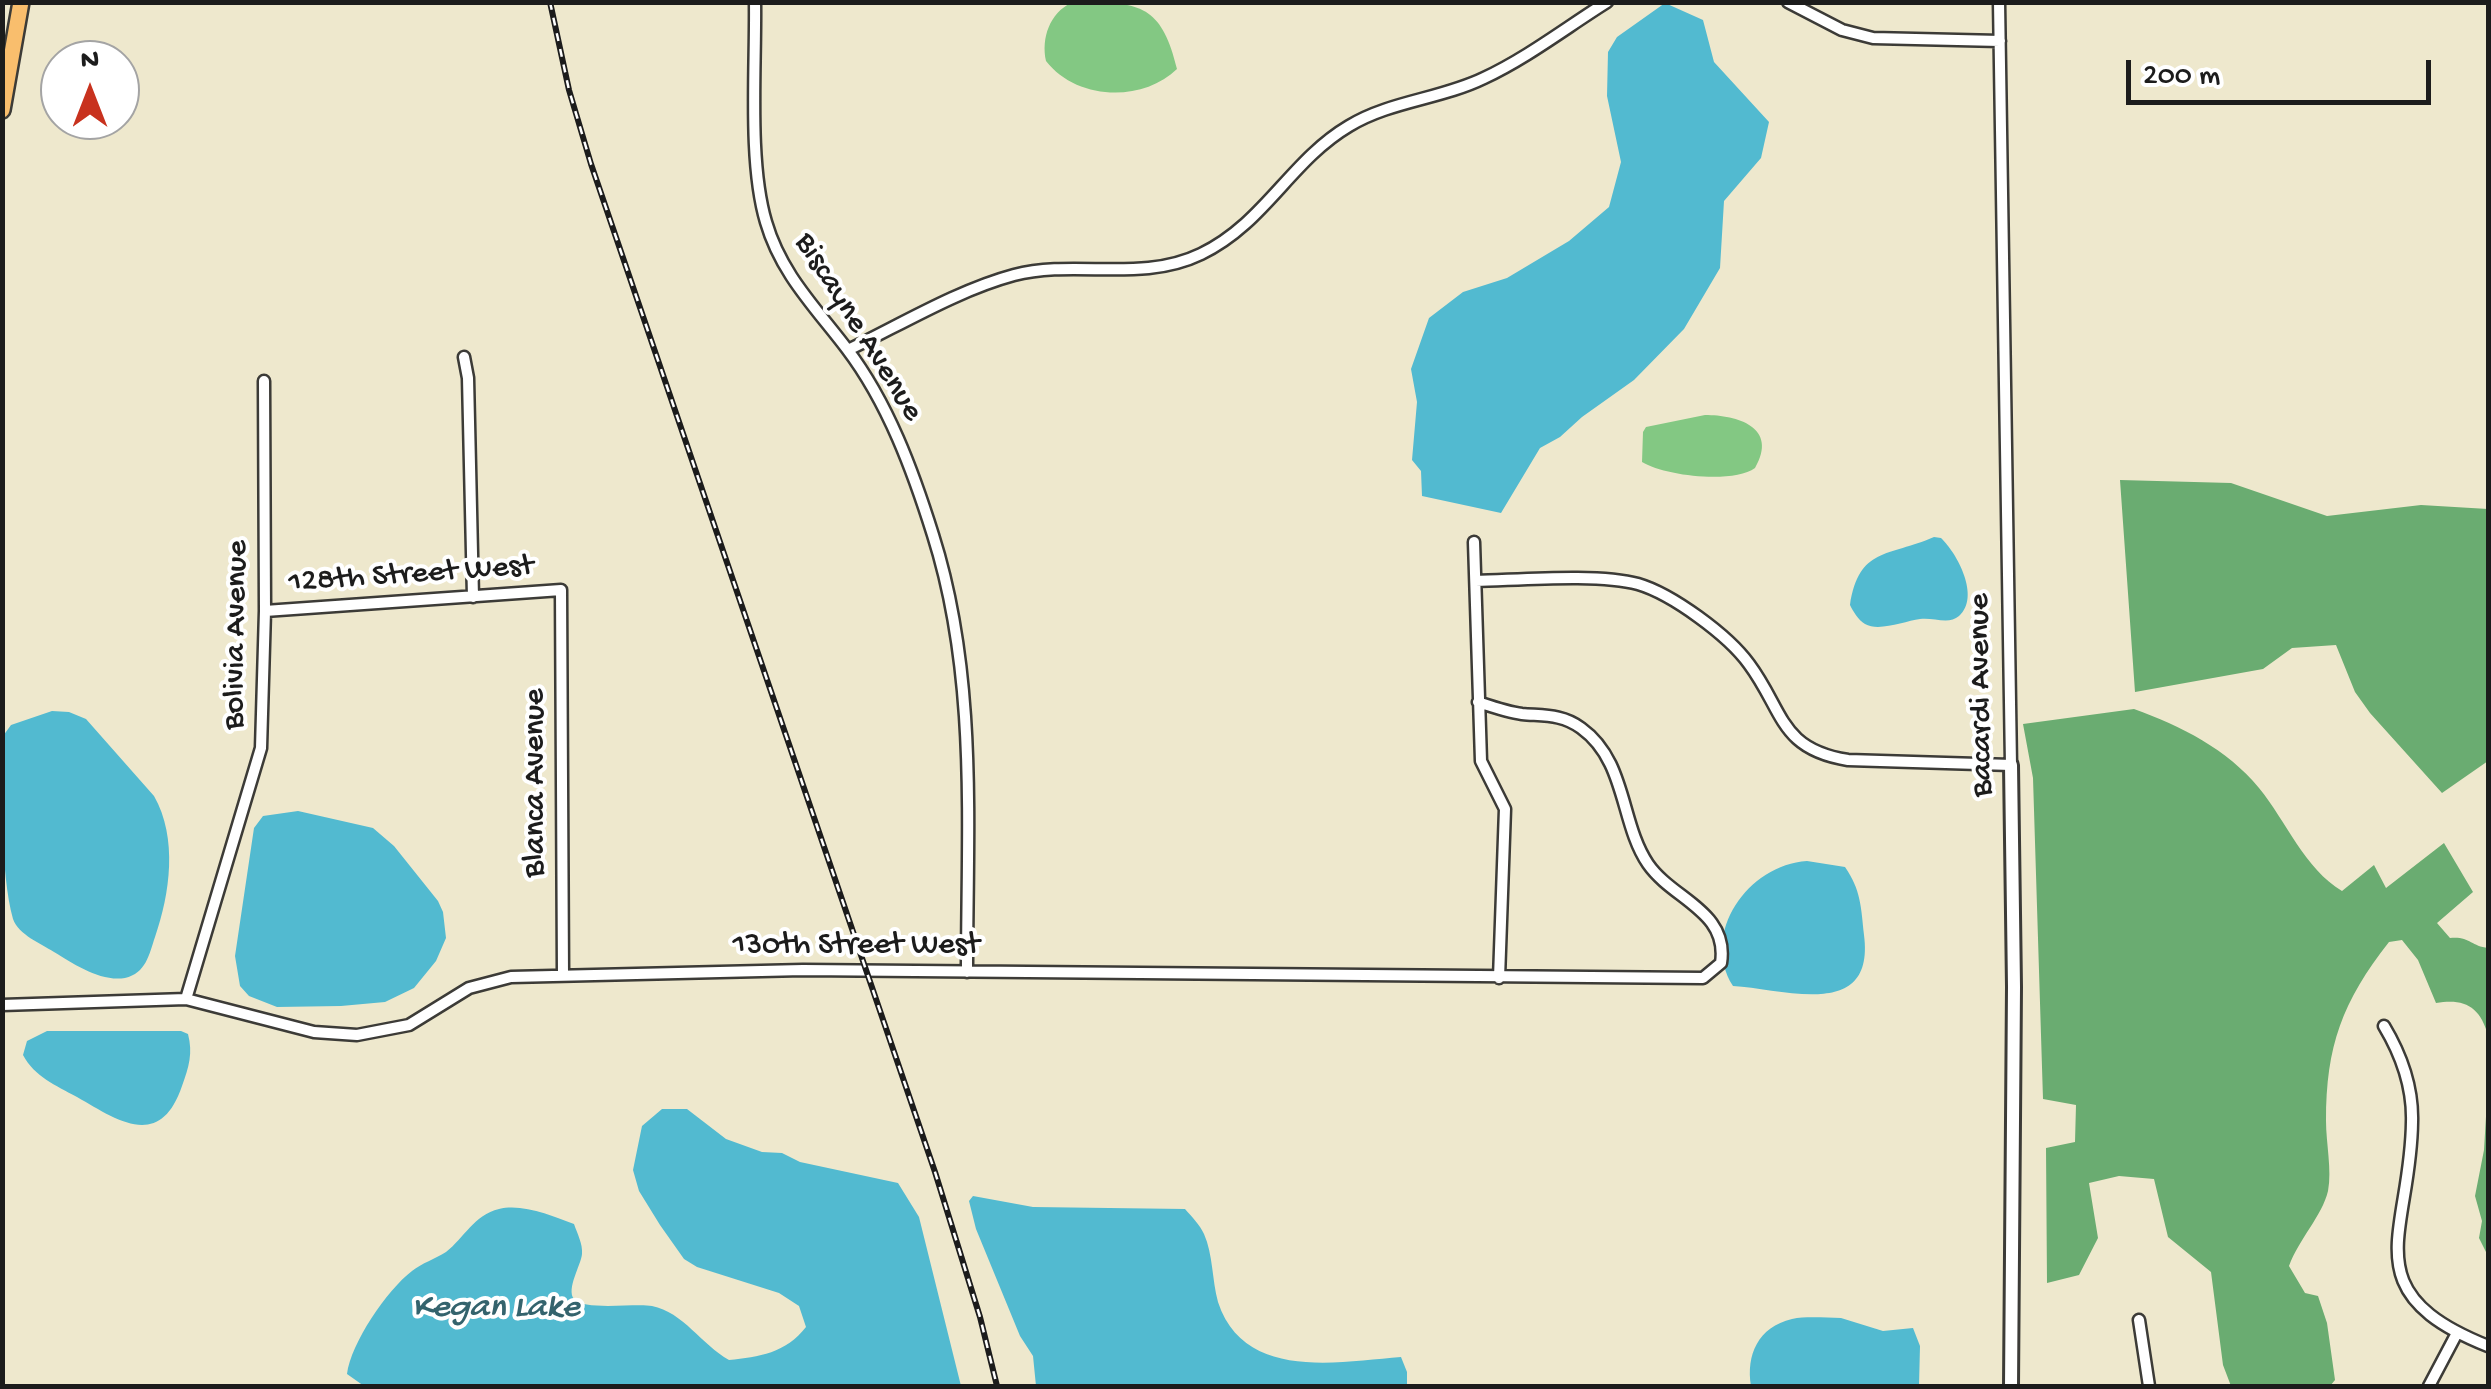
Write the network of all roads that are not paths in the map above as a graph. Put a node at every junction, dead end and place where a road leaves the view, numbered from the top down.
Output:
1 (21, 2) edge
2 (755, 2) edge
3 (1607, 2) edge
4 (1788, 2) edge
5 (1999, 2) edge
6 (2000, 41) junction
7 (2, 110) edge
8 (848, 350) junction
9 (464, 357) dead end
10 (264, 381) dead end
11 (1474, 542) dead end
12 (1476, 581) junction
13 (561, 590) joint
14 (473, 597) junction
15 (265, 612) junction
16 (1478, 702) junction
17 (2012, 765) junction
18 (966, 972) junction
19 (563, 975) junction
20 (1499, 978) junction
21 (186, 999) junction
22 (2, 1005) edge
23 (2384, 1026) dead end
24 (2140, 1320) dead end
25 (2457, 1333) junction
26 (2488, 1346) edge
27 (2011, 1386) edge
28 (2149, 1386) edge
29 (2429, 1386) edge

1 - 7 main road
2 - 8 street, Biscayne Avenue
3 - 8 street
4 - 6 street
5 - 6 street, Bacardi Avenue
6 - 17 street, Bacardi Avenue
8 - 18 street, Biscayne Avenue
9 - 14 street
10 - 15 street, Bolivia Avenue
11 - 12 street
12 - 16 street
12 - 17 street
13 - 14 street, 128th Street West
13 - 19 street, Blanca Avenue
14 - 15 street, 128th Street West
15 - 21 street, Bolivia Avenue
16 - 20 street
16 - 20 street, 130th Street West
17 - 27 street, Bacardi Avenue
18 - 19 street, 130th Street West
18 - 20 street, 130th Street West
19 - 21 street, 130th Street West
21 - 22 street, 130th Street West
23 - 25 street
24 - 28 street
25 - 26 street
25 - 29 street

